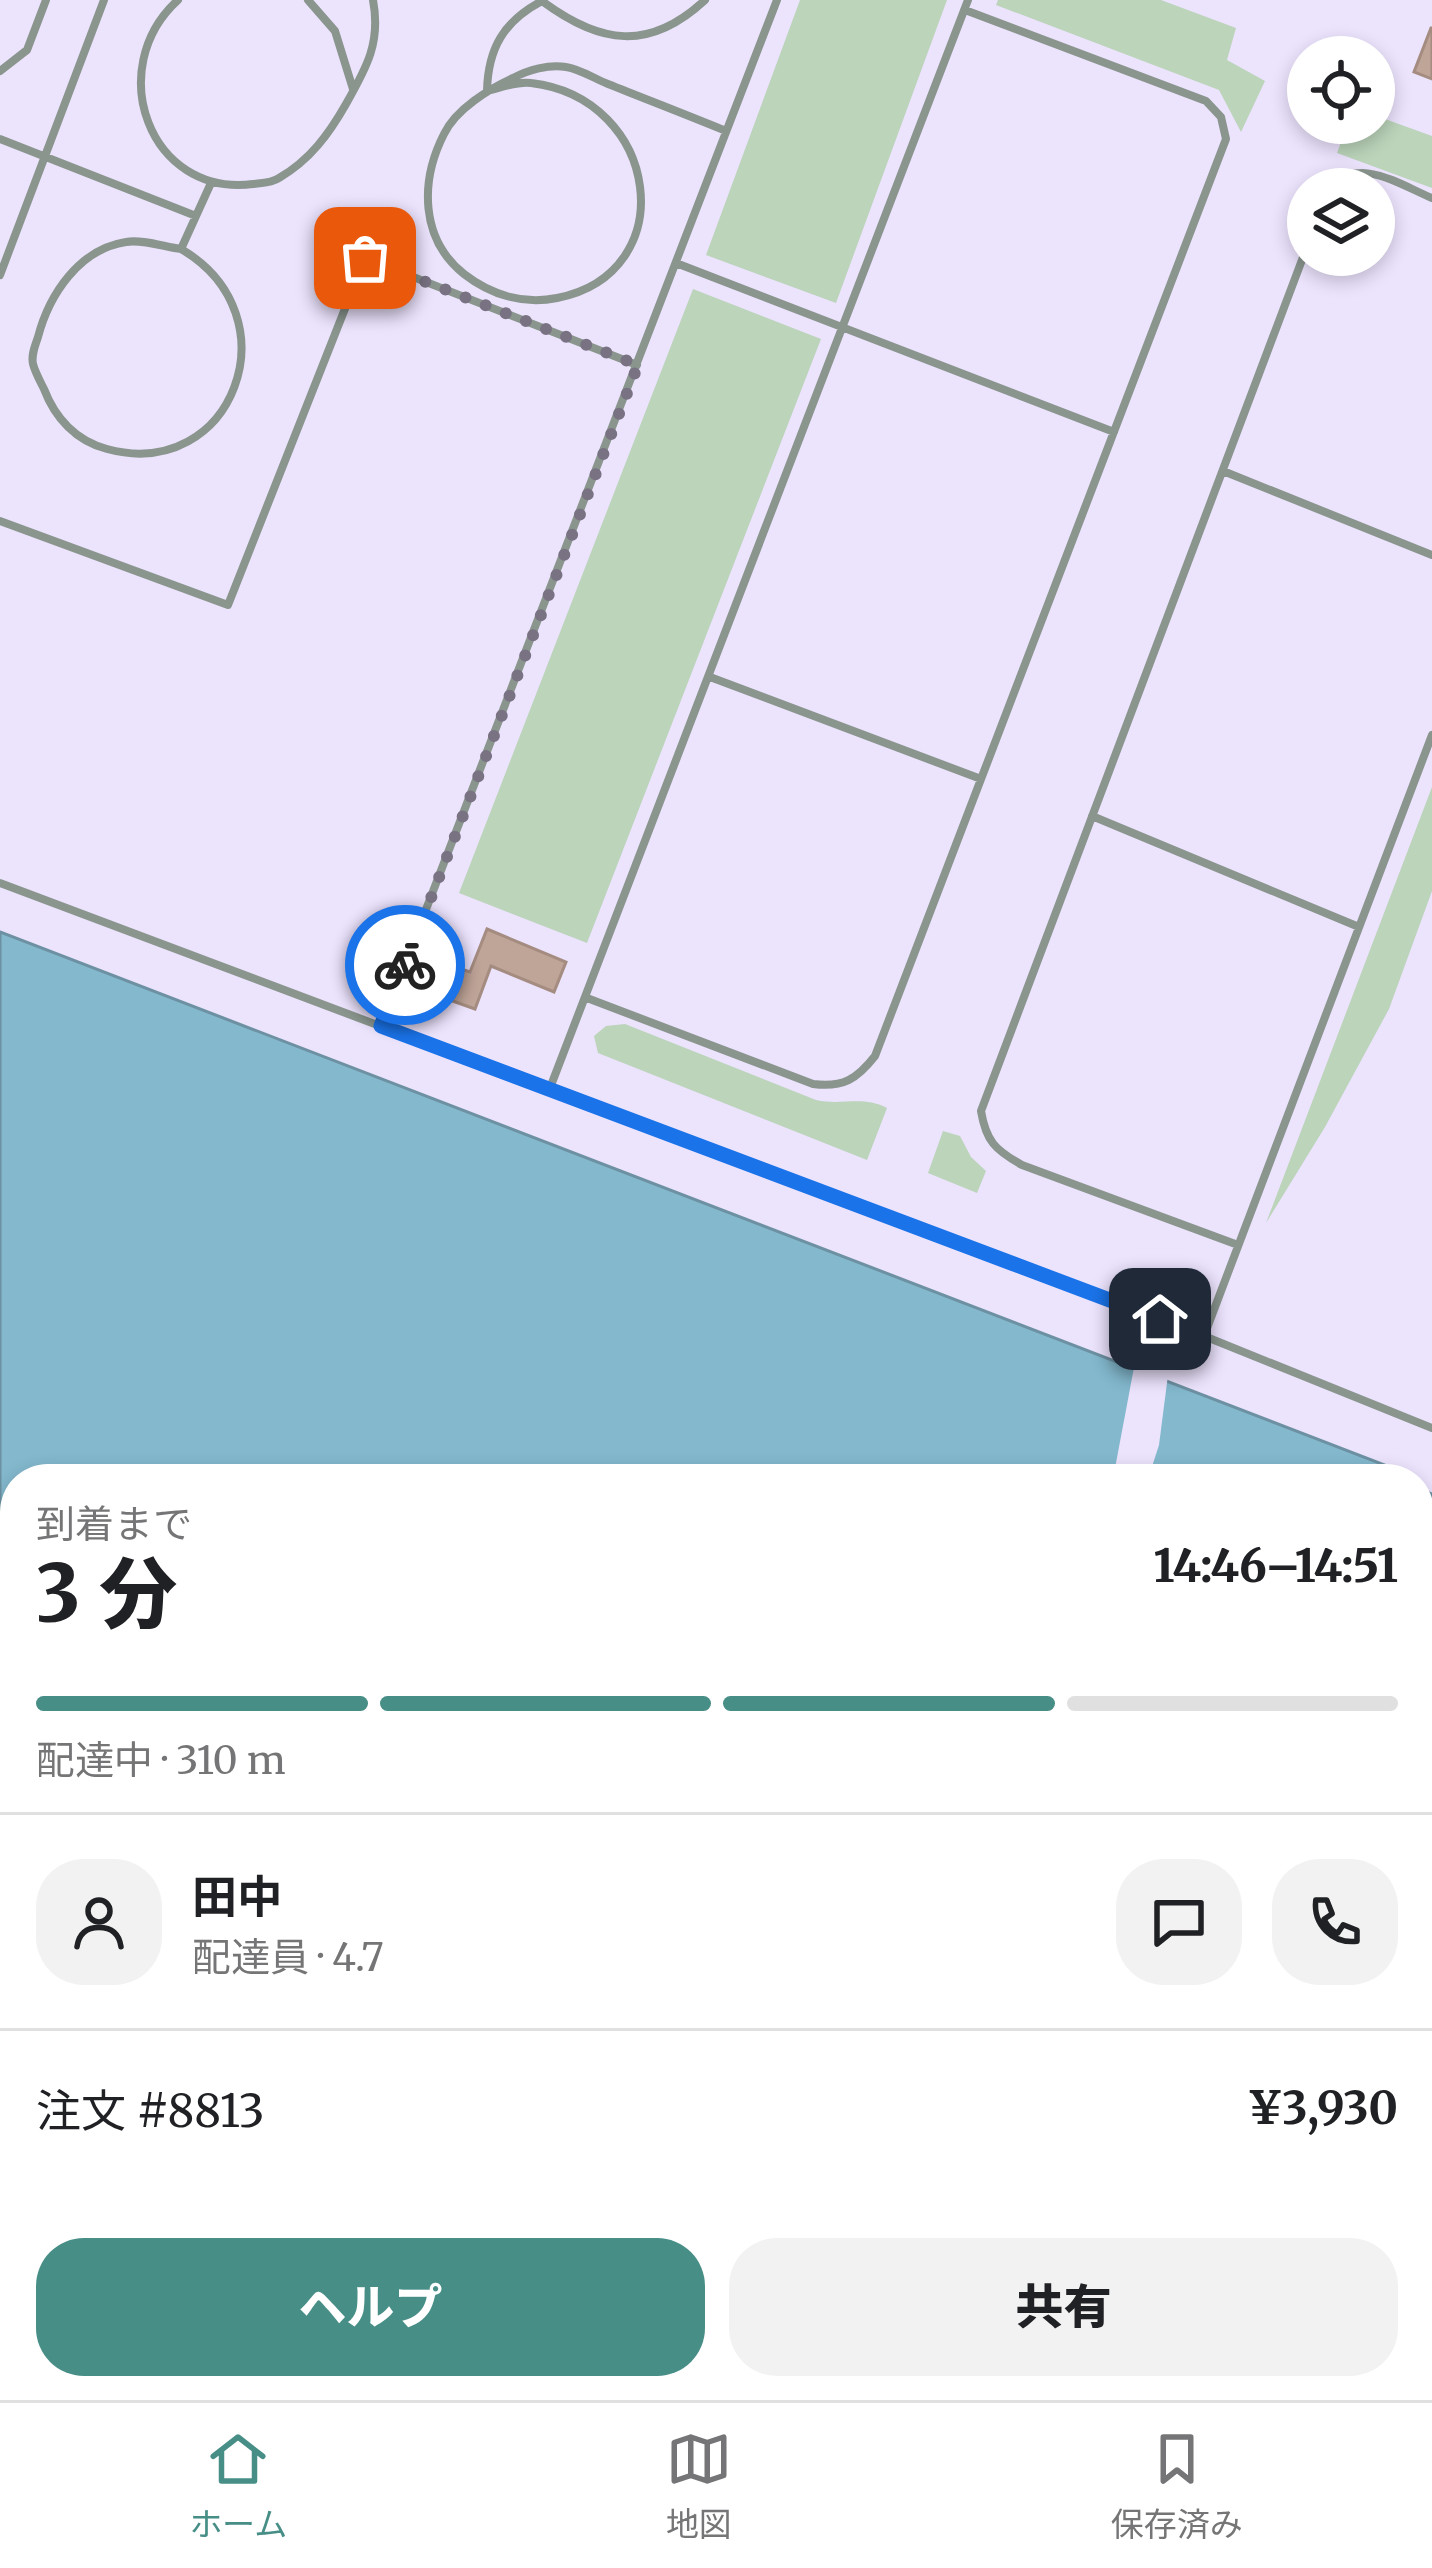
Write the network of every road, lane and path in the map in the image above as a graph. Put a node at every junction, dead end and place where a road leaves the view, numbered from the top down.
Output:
1 (46, 0) edge
2 (104, 0) edge
3 (178, 0) edge
4 (308, 0) edge
5 (373, 0) edge
6 (705, 0) edge
7 (777, 0) edge
8 (542, 1) edge
9 (966, 5) edge
10 (0, 71) edge
11 (354, 91) junction
12 (487, 91) junction
13 (726, 131) junction
14 (0, 139) edge
15 (46, 155) junction
16 (211, 183) junction
17 (1395, 185) edge
18 (1432, 198) edge
19 (196, 216) junction
20 (181, 249) junction
21 (676, 263) junction
22 (0, 275) edge
23 (1296, 276) edge
24 (843, 331) junction
25 (638, 365) junction
26 (1114, 432) junction
27 (1223, 471) junction
28 (0, 521) edge
29 (1432, 555) edge
30 (710, 677) junction
31 (1432, 735) edge
32 (980, 778) junction
33 (1092, 816) junction
34 (0, 883) edge
35 (1359, 927) junction
36 (587, 998) junction
37 (381, 1026) junction
38 (550, 1088) junction
39 (1238, 1245) junction
40 (1204, 1336) junction
41 (1432, 1428) edge

1 - 10 lane
2 - 15 lane
3 - 16 lane
4 - 11 lane
5 - 11 lane
6 - 8 lane
7 - 13 lane
8 - 12 lane
9 - 24 lane
9 - 26 lane
11 - 16 lane
12 - 12 lane
12 - 13 lane
13 - 21 lane
14 - 15 lane
15 - 19 lane
15 - 22 lane
16 - 19 lane
17 - 18 lane
19 - 20 lane
20 - 20 lane
21 - 24 lane
21 - 25 lane
23 - 27 lane
24 - 26 lane
24 - 30 lane
25 - 28 lane
25 - 37 lane
26 - 32 lane
27 - 29 lane
27 - 33 lane
30 - 32 lane
30 - 36 lane
31 - 35 lane
32 - 36 lane
33 - 35 lane
33 - 39 lane
34 - 37 lane
35 - 39 lane
36 - 38 lane
37 - 38 lane
38 - 40 lane
39 - 40 lane
40 - 41 lane

